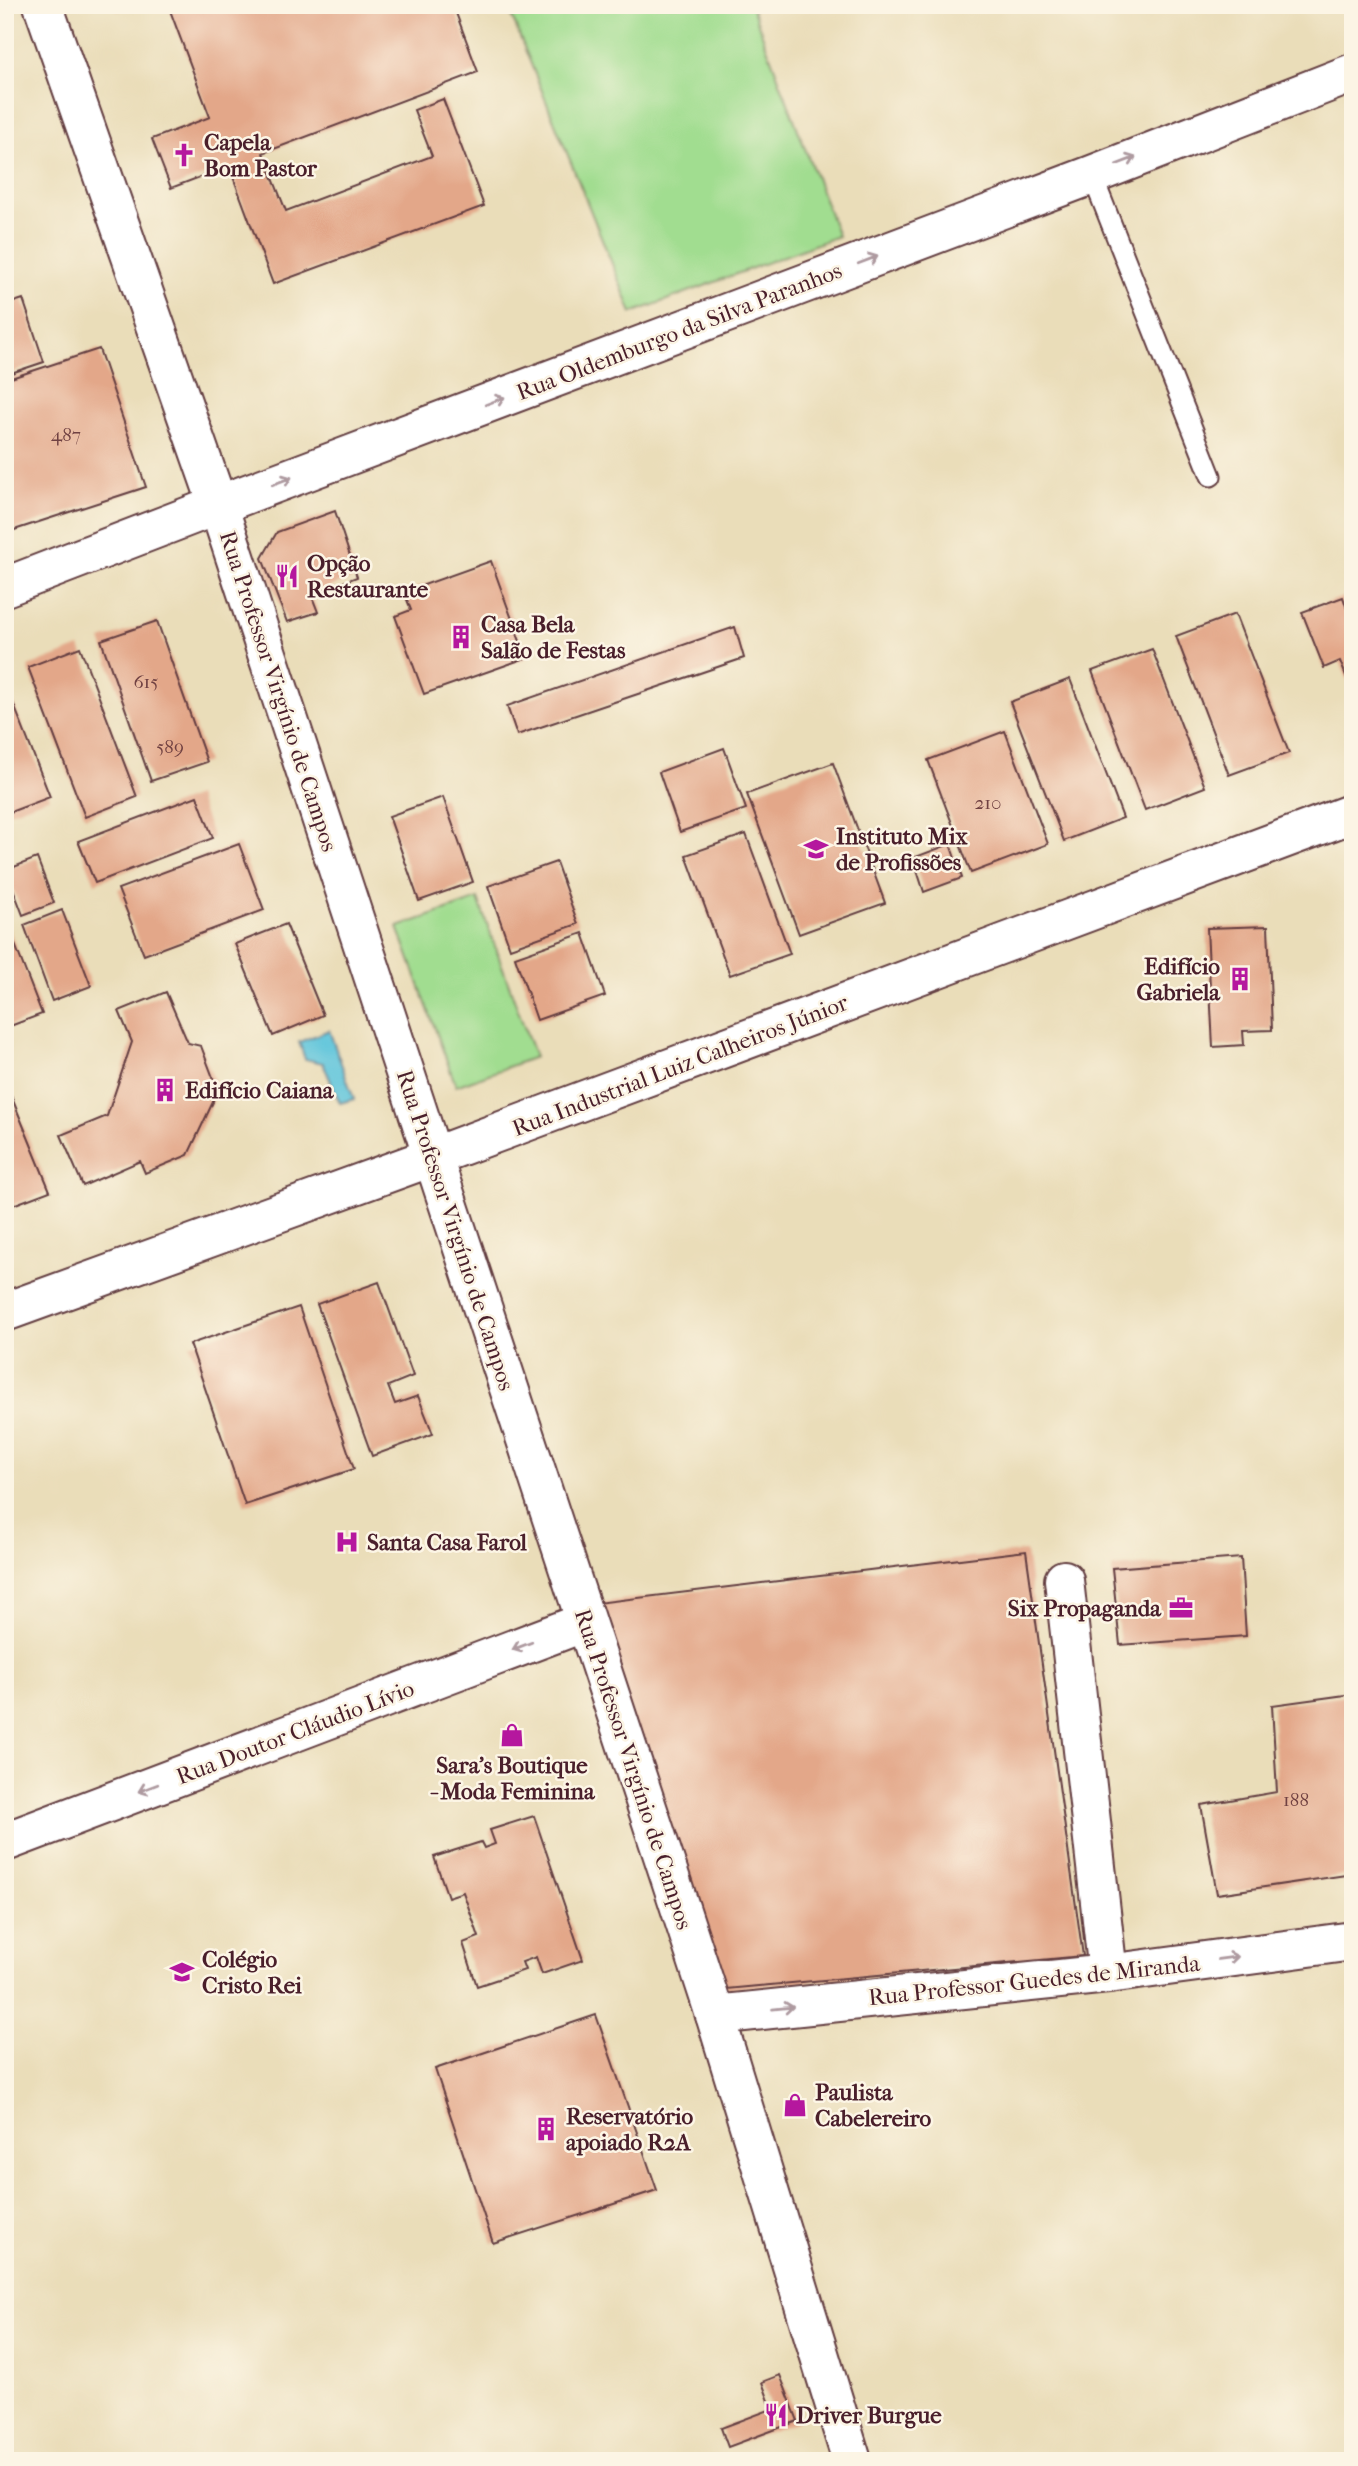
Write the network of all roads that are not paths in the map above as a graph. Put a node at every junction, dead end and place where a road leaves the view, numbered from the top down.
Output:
1 (43, 5) edge
2 (1353, 73) edge
3 (1092, 175) junction
4 (1211, 476) dead end
5 (218, 505) junction
6 (5, 587) edge
7 (1350, 816) edge
8 (432, 1157) junction
9 (5, 1312) edge
10 (1064, 1580) dead end
11 (585, 1622) junction
12 (5, 1842) edge
13 (1353, 1941) edge
14 (1108, 1974) junction
15 (715, 2015) junction
16 (852, 2461) edge

1 - 5 street, Rua Professor Virgínio de Campos
3 -> 2 street, Rua Oldemburgo da Silva Paranhos
3 - 4 lane
5 -> 3 street, Rua Oldemburgo da Silva Paranhos
5 - 6 street, Rua Oldemburgo da Silva Paranhos
5 - 8 street, Rua Professor Virgínio de Campos
7 - 8 street, Rua Industrial Luiz Calheiros Júnior
8 - 9 street, Rua Industrial Luiz Calheiros Júnior
8 - 11 street, Rua Professor Virgínio de Campos
10 - 14 street
11 -> 12 street, Rua Doutor Cláudio Lívio
11 - 15 street, Rua Professor Virgínio de Campos
14 -> 13 street, Rua Professor Guedes de Miranda
15 -> 14 street, Rua Professor Guedes de Miranda
15 - 16 street, Rua Professor Virgínio de Campos

